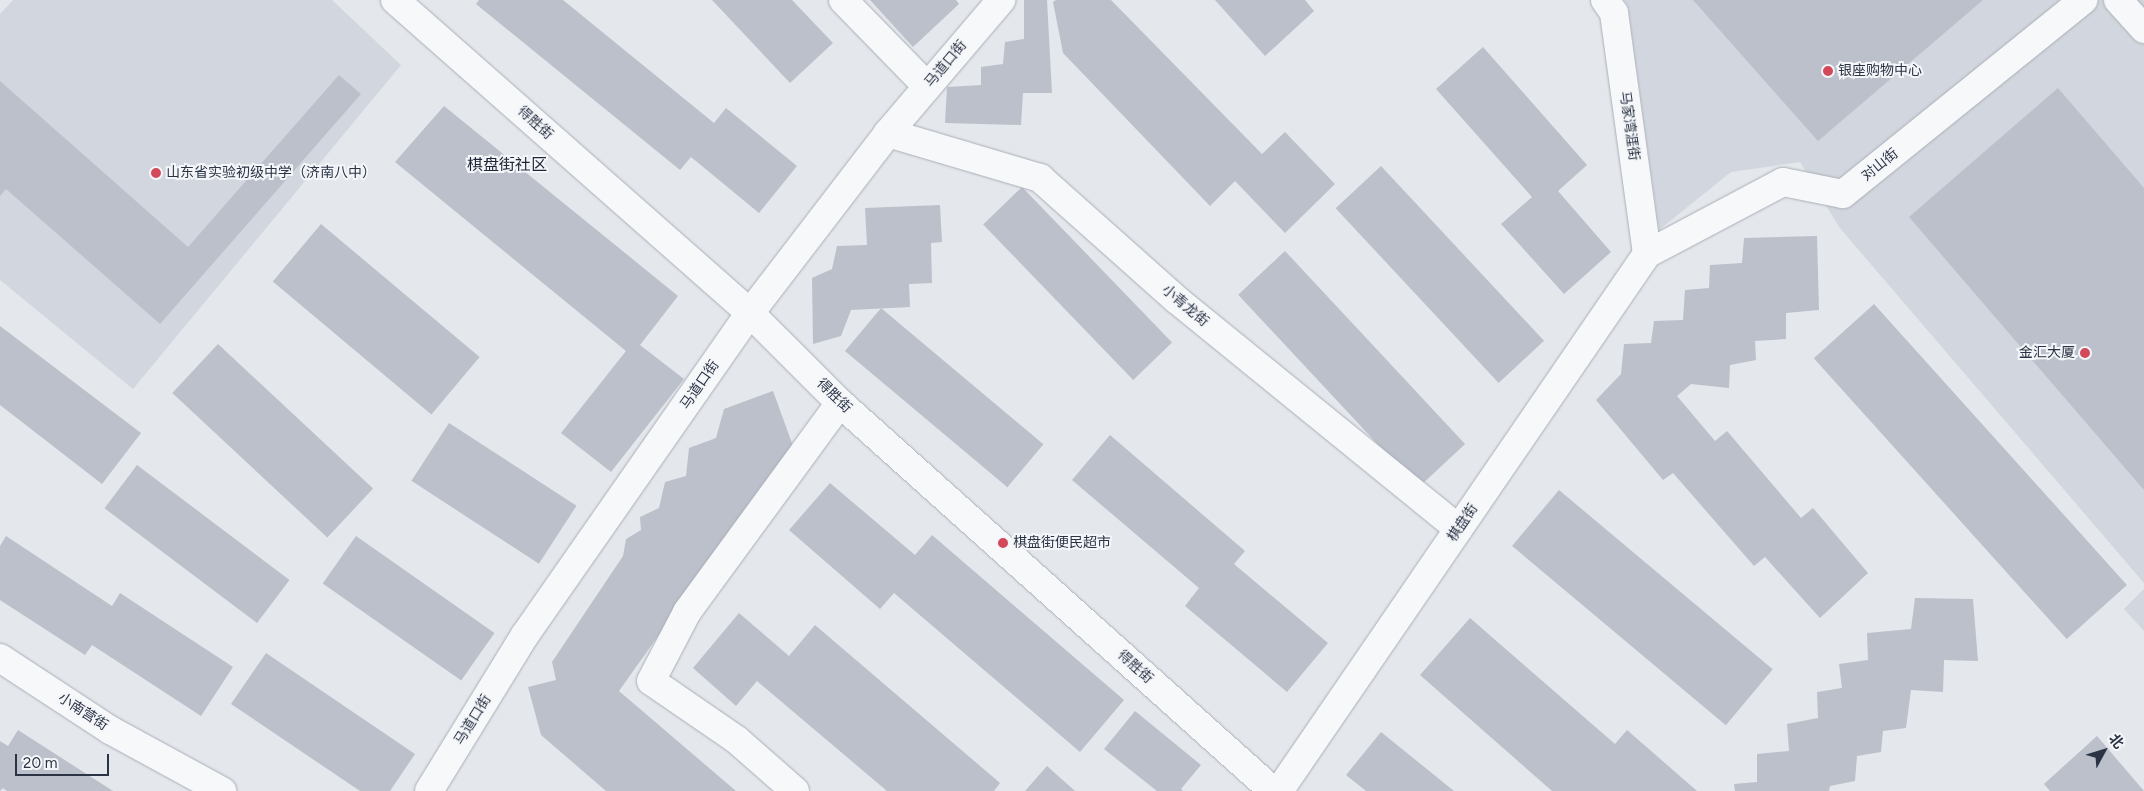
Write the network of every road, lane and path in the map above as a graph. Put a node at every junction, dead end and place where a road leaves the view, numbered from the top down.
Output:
1 (395, 0) edge
2 (844, 0) edge
3 (1000, 0) edge
4 (1605, 0) edge
5 (2083, 0) edge
6 (2118, 0) edge
7 (2144, 29) edge
8 (927, 86) junction
9 (888, 133) junction
10 (1647, 254) junction
11 (750, 313) junction
12 (840, 403) junction
13 (1459, 529) junction
14 (0, 658) edge
15 (222, 791) edge
16 (429, 791) edge
17 (795, 791) edge
18 (1273, 791) edge
19 (1279, 791) edge

1 - 11 street, 得胜街
2 - 8 street
3 - 8 street, 马道口街
4 - 10 street, 马家湾涯街
5 - 10 street, 对山街
6 - 7 street
8 - 9 street, 马道口街
9 - 11 street, 马道口街
9 - 13 street, 小青龙街
10 - 13 street, 棋盘街
11 - 12 street, 得胜街
11 - 16 street, 马道口街
12 - 17 street
12 - 18 street, 得胜街
13 - 19 street, 棋盘街
14 - 15 street, 小南营街

